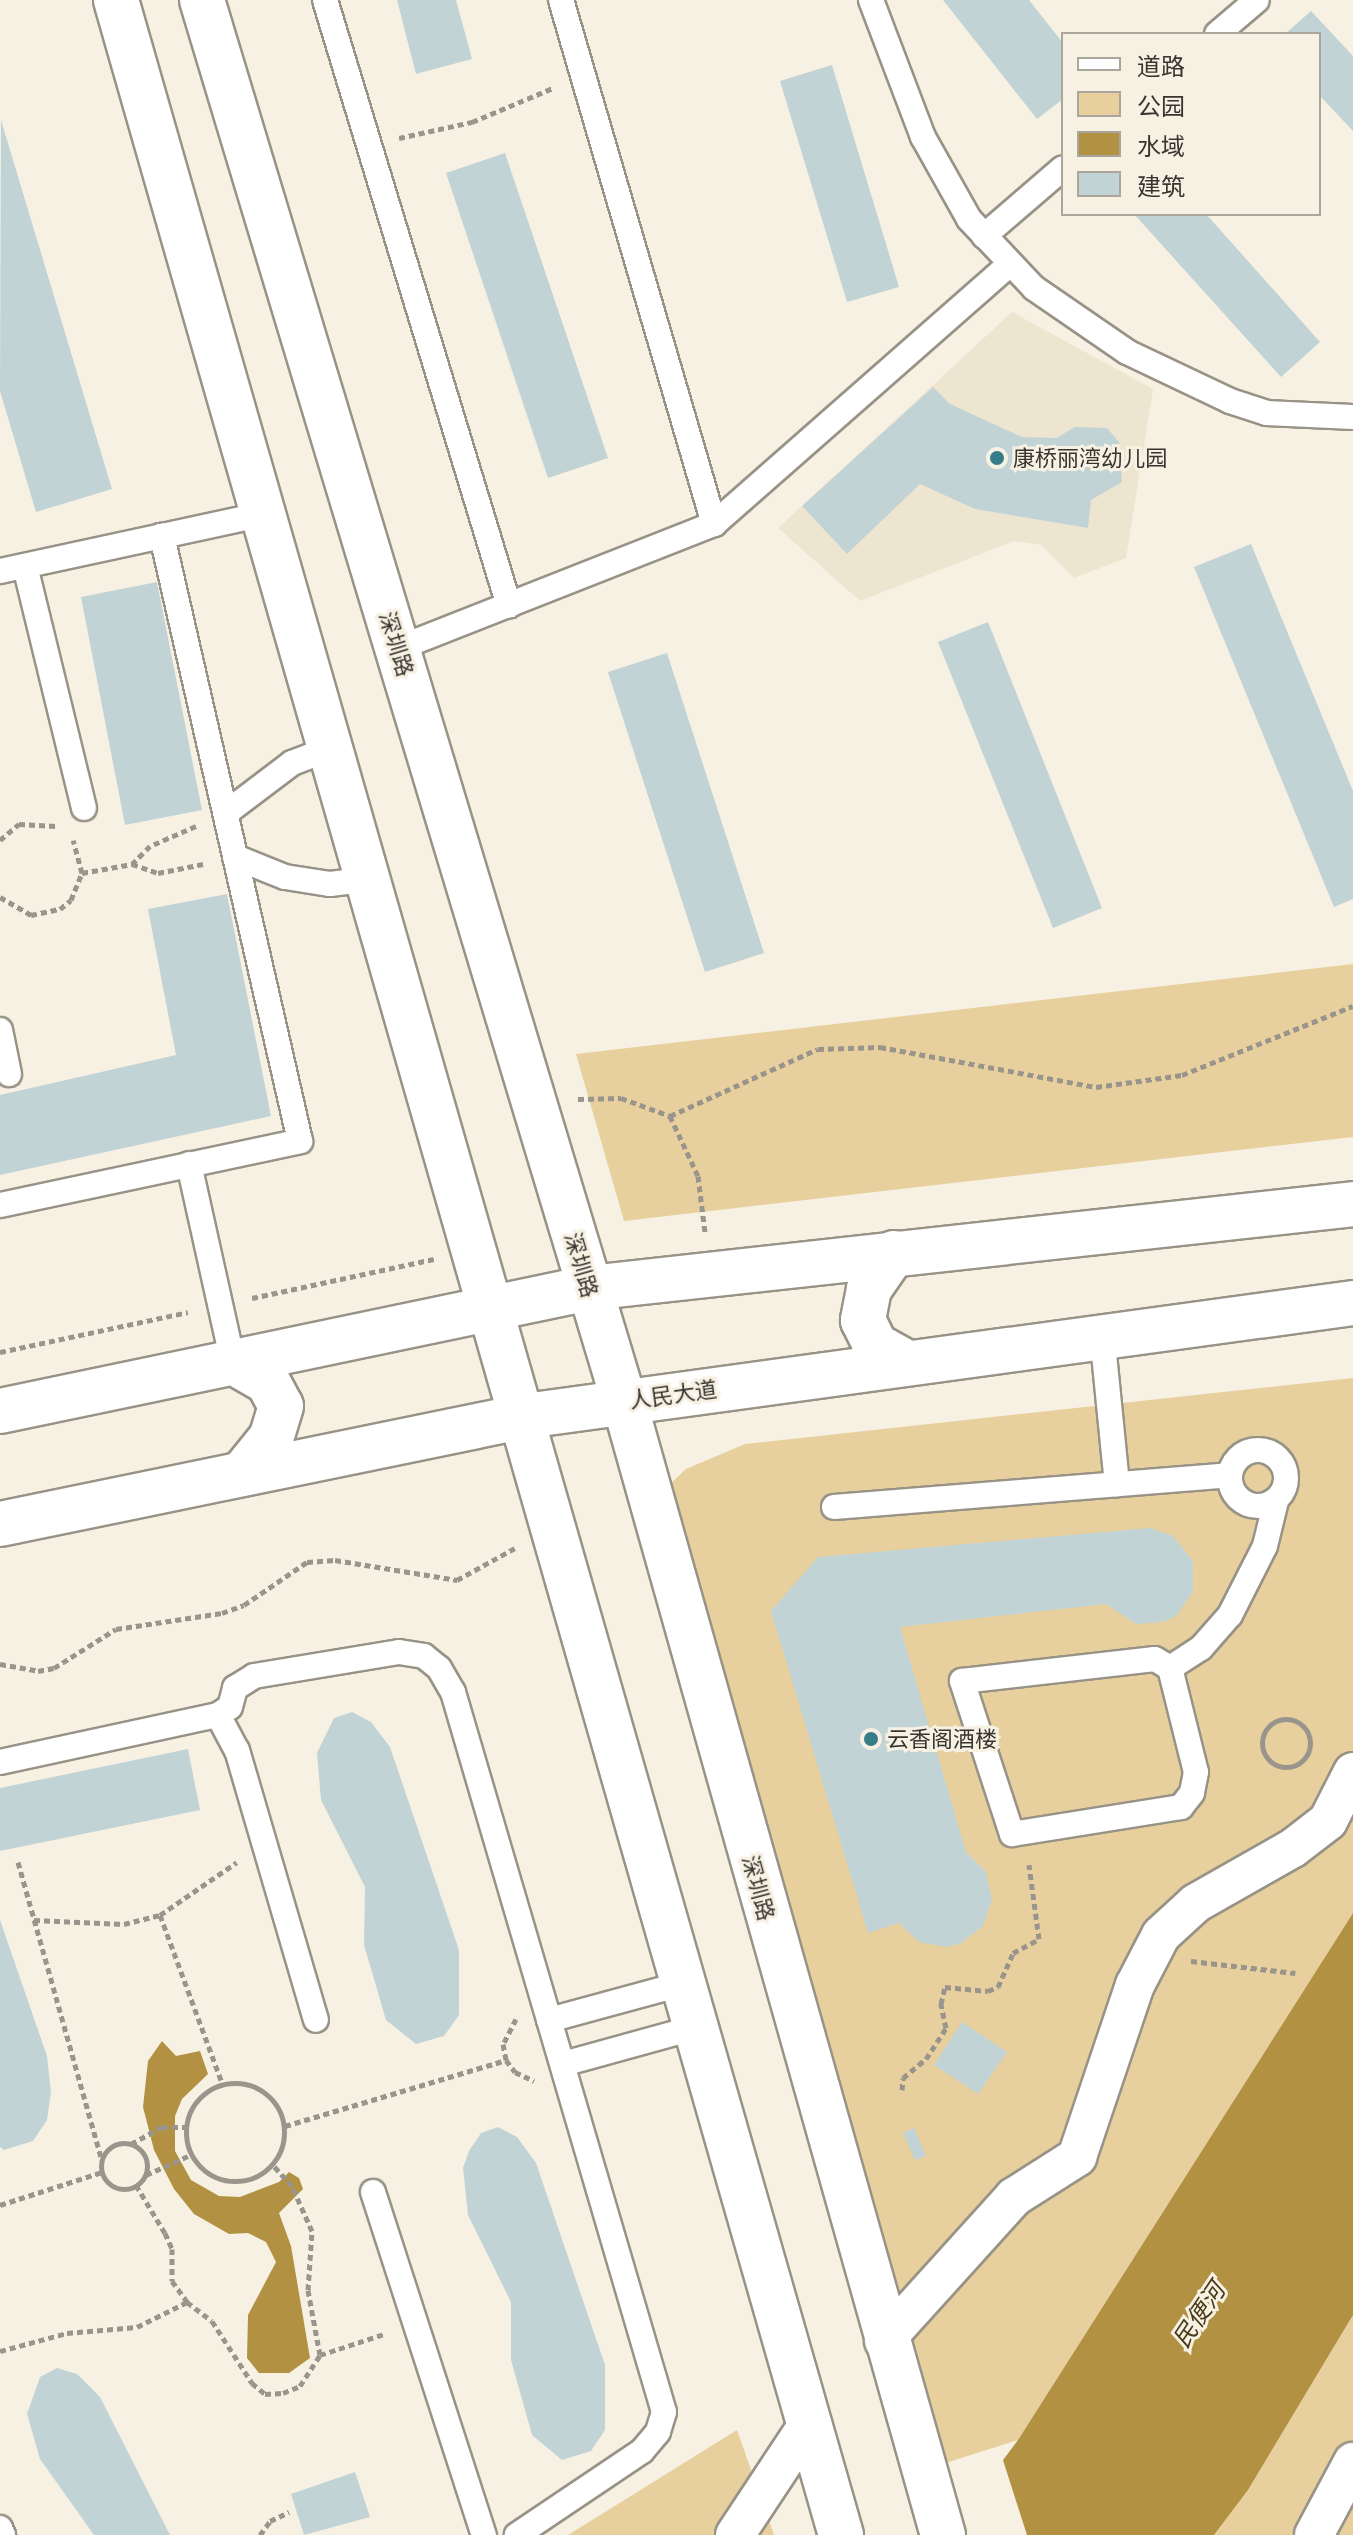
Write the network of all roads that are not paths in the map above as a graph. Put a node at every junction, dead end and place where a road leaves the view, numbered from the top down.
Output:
1 (116, 0) edge
2 (202, 0) edge
3 (325, 0) edge
4 (561, 0) edge
5 (871, 0) edge
6 (1257, 0) edge
7 (1219, 32) edge
8 (1061, 170) edge
9 (984, 236) junction
10 (1010, 264) junction
11 (1353, 417) edge
12 (264, 514) junction
13 (714, 524) junction
14 (162, 536) junction
15 (25, 566) junction
16 (0, 571) edge
17 (509, 606) junction
18 (399, 648) junction
19 (331, 748) junction
20 (84, 808) dead end
21 (226, 813) junction
22 (235, 857) junction
23 (369, 879) junction
24 (0, 1030) edge
25 (9, 1074) dead end
26 (189, 1164) junction
27 (1353, 1204) edge
28 (0, 1205) edge
29 (894, 1253) junction
30 (589, 1288) junction
31 (1353, 1303) edge
32 (494, 1307) junction
33 (1102, 1334) junction
34 (233, 1362) junction
35 (906, 1362) junction
36 (624, 1401) junction
37 (0, 1411) edge
38 (525, 1416) junction
39 (242, 1474) junction
40 (1229, 1475) junction
41 (1117, 1484) junction
42 (1276, 1501) junction
43 (834, 1507) dead end
44 (0, 1524) edge
45 (1170, 1668) junction
46 (218, 1715) junction
47 (0, 1762) edge
48 (1353, 1772) edge
49 (685, 1983) junction
50 (316, 2020) dead end
51 (549, 2020) junction
52 (697, 2027) junction
53 (563, 2064) junction
54 (373, 2192) dead end
55 (884, 2341) junction
56 (809, 2423) junction
57 (1353, 2462) edge
58 (0, 2528) edge
59 (3, 2535) edge
60 (484, 2535) edge
61 (517, 2535) edge
62 (735, 2535) edge
63 (841, 2535) edge
64 (943, 2535) edge
65 (1314, 2535) edge

1 - 12 street
2 - 18 street, 深圳路
3 - 17 lane
4 - 13 lane
5 - 9 lane
6 - 7 lane
8 - 9 lane
9 - 10 lane
10 - 11 lane
10 - 13 lane
12 - 14 lane
12 - 19 street
13 - 17 lane
14 - 15 lane
14 - 21 lane
15 - 16 lane
15 - 20 lane
17 - 18 lane
18 - 30 street, 深圳路
19 - 21 lane
19 - 23 street
21 - 22 lane
22 - 23 lane
22 - 26 lane
23 - 32 street
24 - 25 lane
26 - 28 lane
26 - 34 lane
27 - 29 street
29 - 30 street
29 - 35 street
30 - 32 street
30 - 36 street, 深圳路
31 - 33 street, 人民大道
32 - 34 street
32 - 38 street
33 - 35 street, 人民大道
33 - 41 lane
34 - 37 street
34 - 39 street
35 - 36 street, 人民大道
36 - 38 street, 人民大道
36 - 55 street, 深圳路
38 - 39 street, 人民大道
38 - 49 street
39 - 44 street, 人民大道
40 - 41 lane
40 - 42 lane
40 - 42 lane
41 - 43 lane
42 - 45 lane
45 - 45 lane
46 - 47 lane
46 - 50 lane
46 - 51 lane
48 - 55 street
49 - 51 lane
49 - 52 street
51 - 53 lane
52 - 53 lane
52 - 56 street
53 - 61 lane
54 - 60 lane
55 - 64 street, 深圳路
56 - 62 street
56 - 63 street
57 - 65 street
58 - 59 lane

